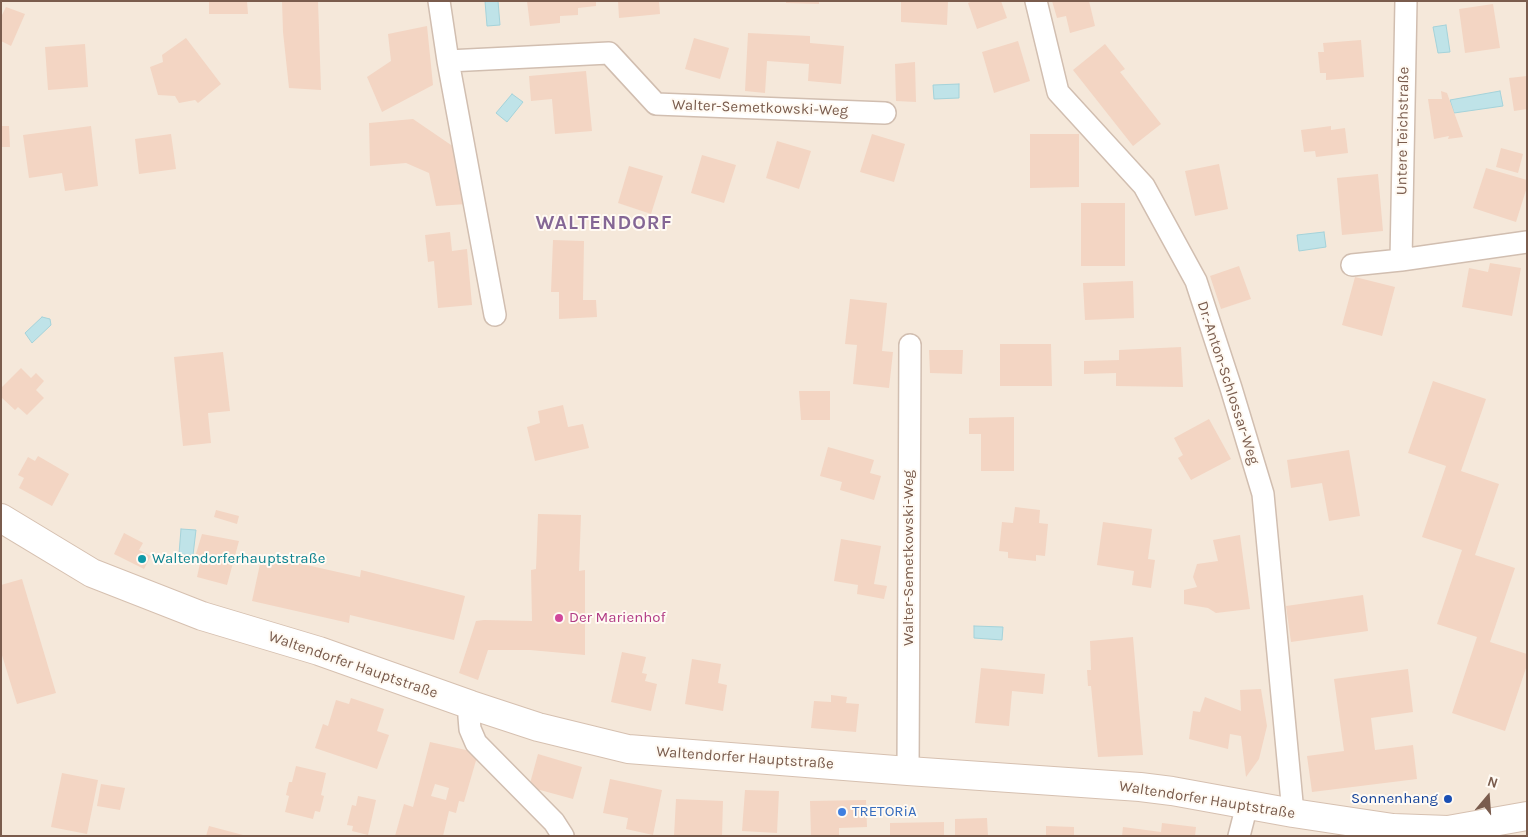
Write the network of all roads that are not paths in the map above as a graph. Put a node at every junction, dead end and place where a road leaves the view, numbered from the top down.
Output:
1 (439, 1) edge
2 (1036, 1) edge
3 (1406, 1) edge
4 (448, 61) junction
5 (885, 113) dead end
6 (1527, 242) edge
7 (1401, 260) junction
8 (1352, 265) dead end
9 (495, 315) dead end
10 (910, 345) dead end
11 (1, 518) edge
12 (471, 705) junction
13 (908, 771) junction
14 (1247, 805) junction
15 (1293, 813) junction
16 (1527, 816) edge
17 (563, 836) edge
18 (1239, 836) edge

1 - 4 street
2 - 15 street, Dr.-Anton-Schlossar-Weg
3 - 7 street, Untere Teichstraße
4 - 5 street, Walter-Semetkowski-Weg
4 - 9 street
6 - 7 street
7 - 8 street
10 - 13 street, Walter-Semetkowski-Weg
11 - 12 main road, Waltendorfer Hauptstraße
12 - 13 main road, Waltendorfer Hauptstraße
12 - 17 street
13 - 14 main road, Waltendorfer Hauptstraße
14 - 15 main road, Waltendorfer Hauptstraße
14 - 18 street
15 - 16 main road, Waltendorfer Hauptstraße

